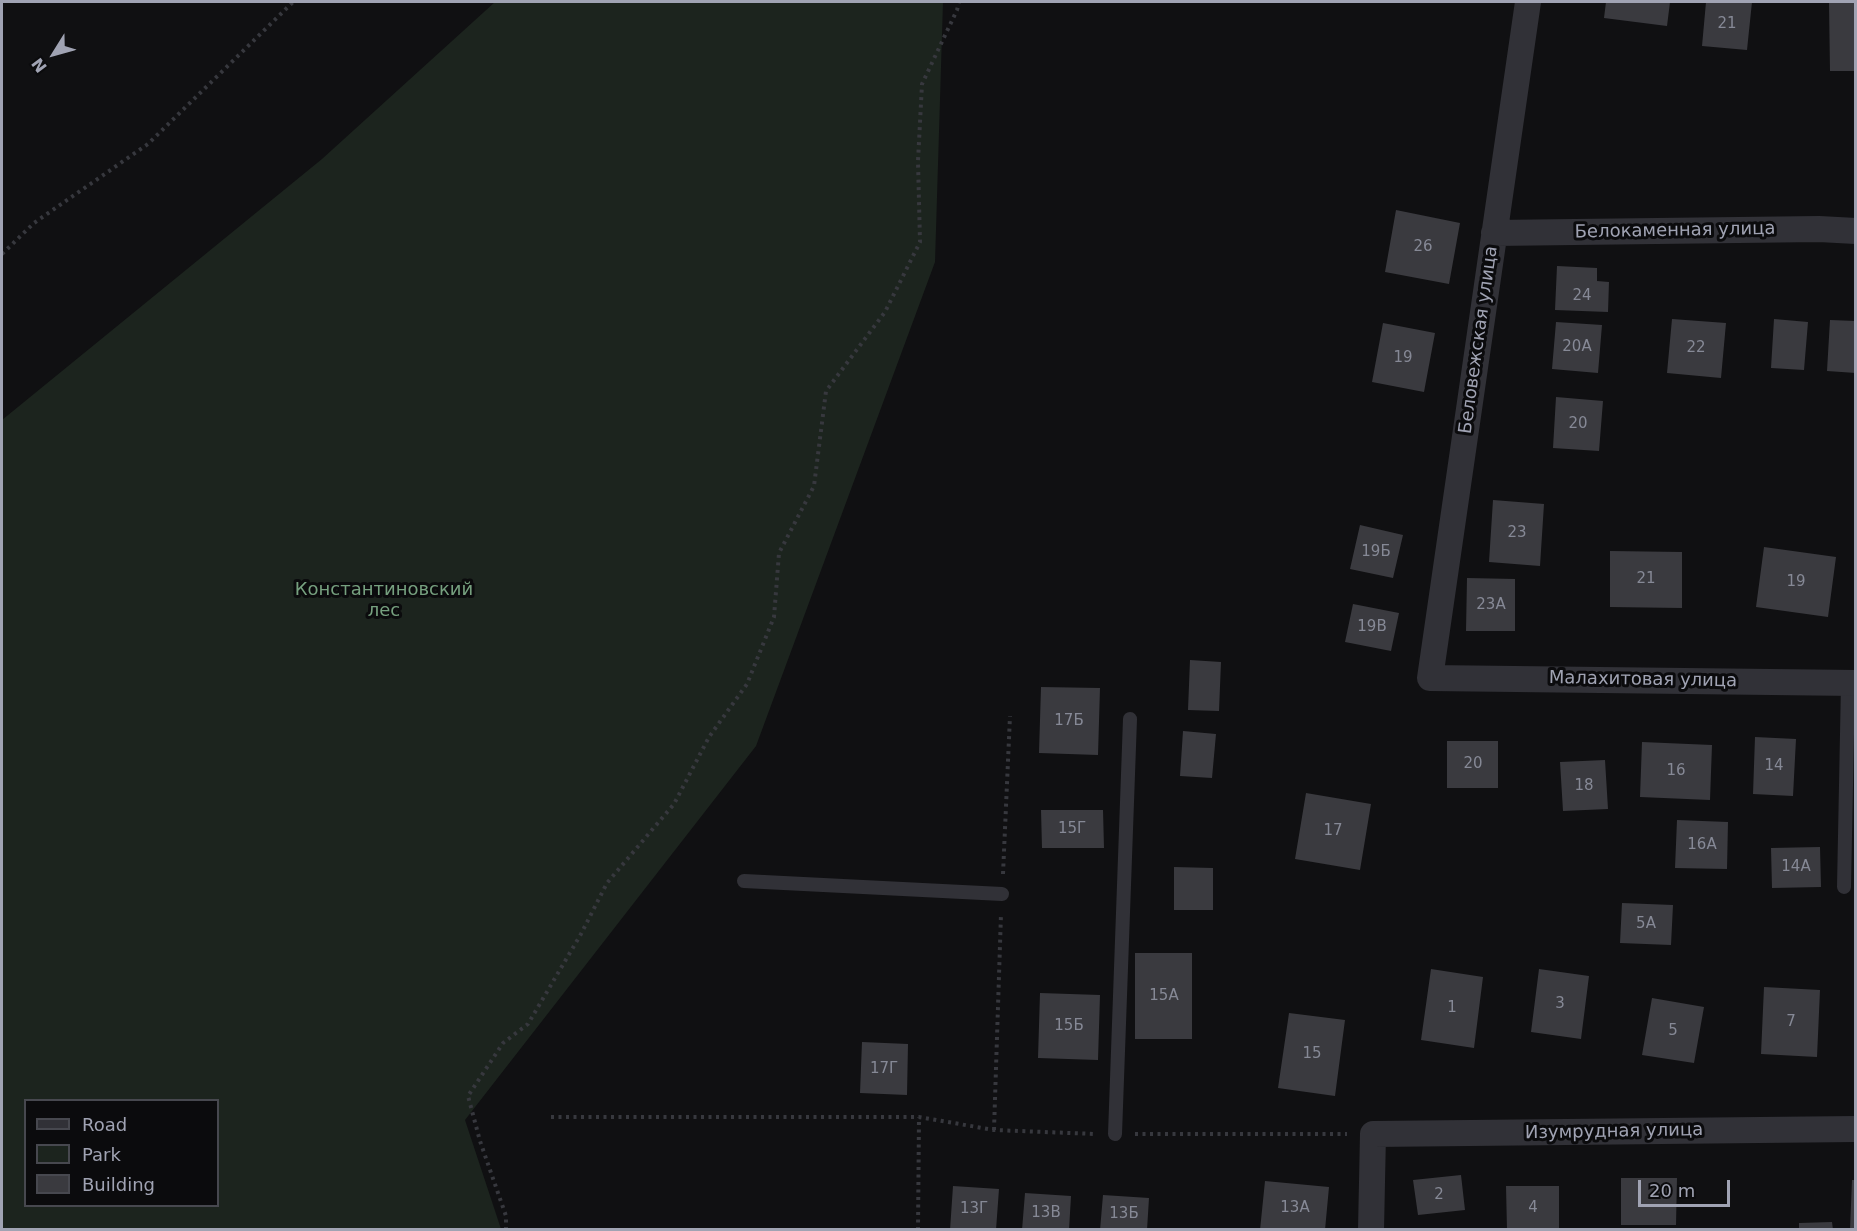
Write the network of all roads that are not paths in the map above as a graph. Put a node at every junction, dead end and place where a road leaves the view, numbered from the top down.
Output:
1 (1528, 2) edge
2 (1856, 231) edge
3 (1494, 233) junction
4 (1430, 678) joint
5 (1852, 683) edge
6 (1130, 719) dead end
7 (744, 881) dead end
8 (1844, 887) dead end
9 (1002, 894) road end
10 (1856, 1129) edge
11 (1115, 1134) road end
12 (1371, 1230) edge

1 - 3 street, Беловежская улица
2 - 3 street, Белокаменная улица
3 - 4 street, Беловежская улица
4 - 5 street, Малахитовая улица
5 - 8 lane
6 - 11 lane
7 - 9 lane
10 - 12 street, Изумрудная улица

